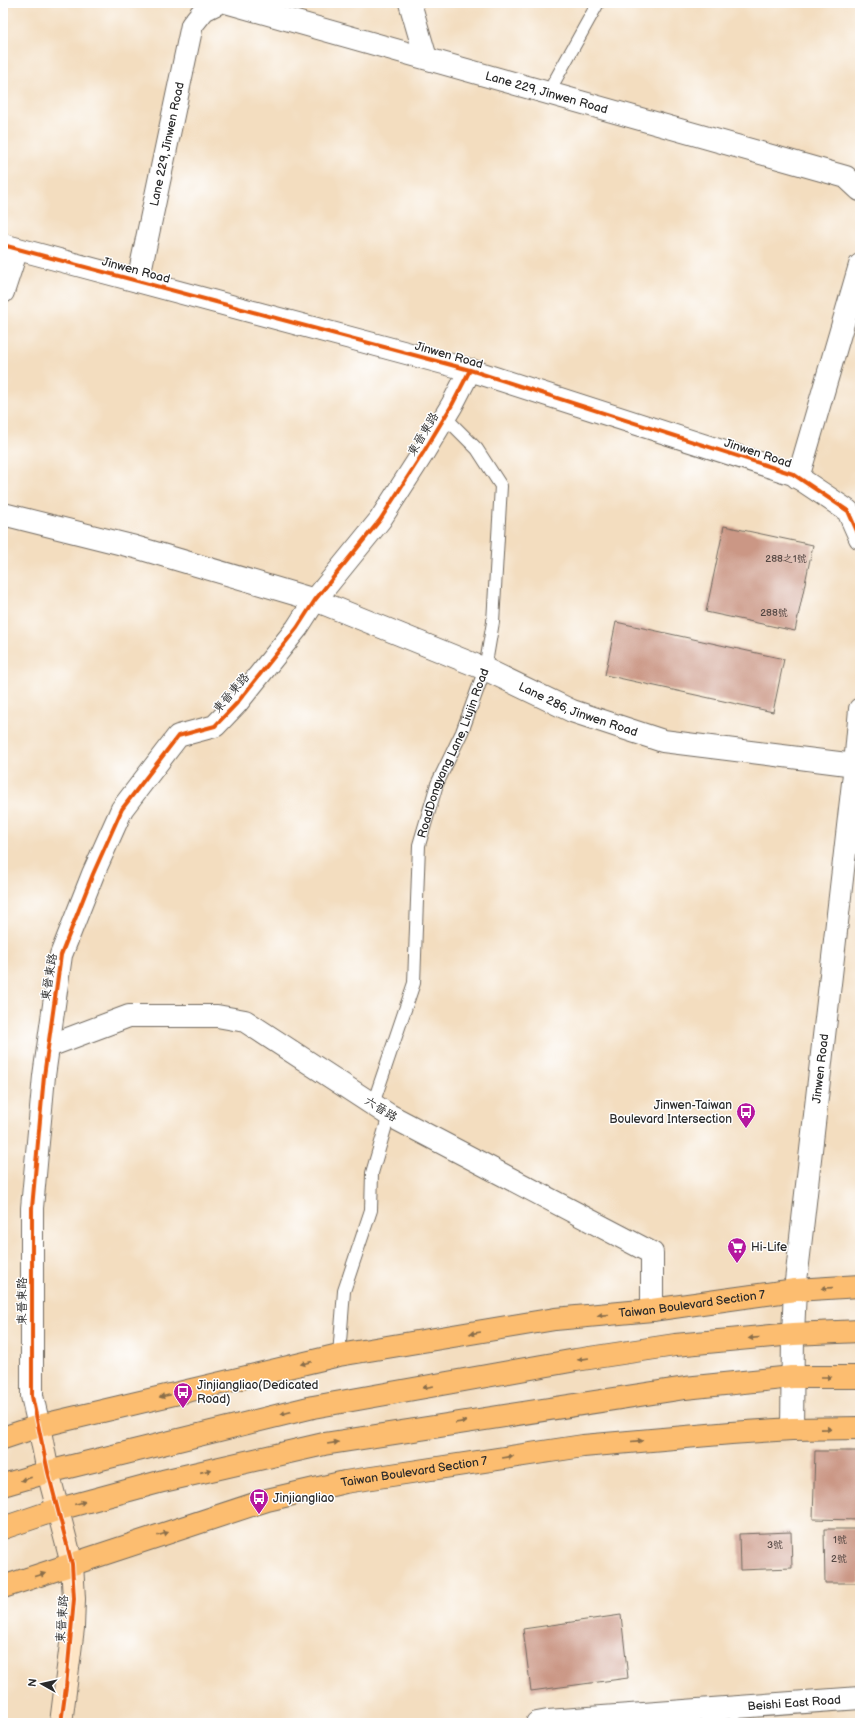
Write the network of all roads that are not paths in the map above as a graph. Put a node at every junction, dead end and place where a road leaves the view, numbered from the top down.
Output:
1 (229, 3) edge
2 (410, 3) edge
3 (598, 3) edge
4 (207, 5) edge
5 (426, 58) junction
6 (548, 93) junction
7 (860, 190) edge
8 (10, 247) edge
9 (860, 265) edge
10 (138, 281) junction
11 (3, 292) edge
12 (470, 370) junction
13 (445, 417) junction
14 (798, 478) junction
15 (3, 514) edge
16 (860, 538) edge
17 (315, 600) junction
18 (485, 669) junction
19 (860, 709) edge
20 (855, 766) junction
21 (49, 1046) junction
22 (381, 1110) junction
23 (860, 1286) edge
24 (795, 1290) junction
25 (652, 1310) junction
26 (860, 1331) edge
27 (793, 1334) junction
28 (339, 1355) junction
29 (792, 1377) junction
30 (860, 1377) edge
31 (39, 1426) junction
32 (860, 1428) edge
33 (792, 1429) junction
34 (3, 1438) edge
35 (48, 1472) junction
36 (3, 1485) edge
37 (59, 1509) junction
38 (3, 1528) edge
39 (72, 1564) junction
40 (3, 1587) edge
41 (860, 1698) edge
42 (674, 1718) edge
43 (61, 1723) edge
44 (537, 1723) edge

1 - 5 street, Lane 229, Jinwen Road
2 - 5 street
3 - 6 lane
4 - 10 street, Lane 229, Jinwen Road
5 - 6 street, Lane 229, Jinwen Road
6 - 7 street, Lane 229, Jinwen Road
8 - 10 street, Jinwen Road
8 - 11 street
9 - 14 street
10 - 12 street, Jinwen Road
12 - 13 street, 東晉東路
12 - 14 street, Jinwen Road
13 - 17 street, 東晉東路
13 - 18 lane, RoadDongyang Lane, Liujin Road
14 - 16 street, Jinwen Road
15 - 17 street, Lane 286, Jinwen Road
17 - 18 street, Lane 286, Jinwen Road
17 - 21 street, 東晉東路
18 - 20 street, Lane 286, Jinwen Road
18 - 22 lane, RoadDongyang Lane, Liujin Road
19 - 20 street, Jinwen Road
20 - 24 street, Jinwen Road
21 - 22 street, 六晉路
21 - 31 street, 東晉東路
22 - 25 street, 六晉路
22 - 28 lane, RoadDongyang Lane, Liujin Road
23 -> 24 main road, Taiwan Boulevard Section 7
24 - 25 main road, Taiwan Boulevard Section 7
24 - 27 street, Jinwen Road
25 -> 28 main road, Taiwan Boulevard Section 7
26 - 27 main road
27 - 29 street, Jinwen Road
27 -> 35 main road
28 -> 31 main road, Taiwan Boulevard Section 7
29 -> 30 main road
29 - 33 street, Jinwen Road
37 -> 29 main road
31 - 34 main road, Taiwan Boulevard Section 7
31 - 35 street, 東晉東路
33 -> 32 main road, Taiwan Boulevard Section 7
39 -> 33 main road, Taiwan Boulevard Section 7
35 -> 36 main road
35 - 37 street, 東晉東路
37 - 38 main road
37 - 39 street, 東晉東路
40 -> 39 main road, Taiwan Boulevard Section 7
39 - 43 street, 東晉東路
41 - 42 street, Beishi East Road
42 - 44 street, Beishi East Road

